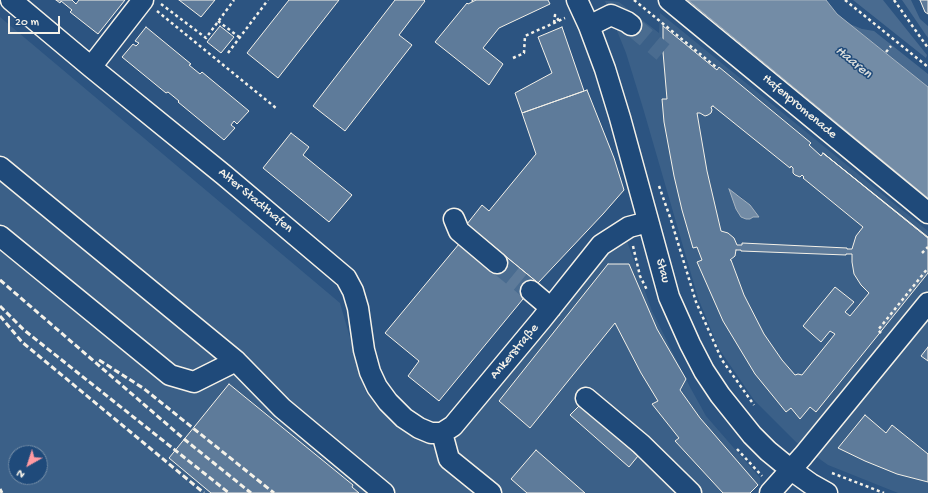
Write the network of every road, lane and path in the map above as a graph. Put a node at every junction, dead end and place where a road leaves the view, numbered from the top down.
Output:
1 (10, 0) edge
2 (156, 0) edge
3 (234, 0) edge
4 (268, 0) edge
5 (577, 0) edge
6 (634, 0) edge
7 (669, 0) edge
8 (845, 0) edge
9 (894, 0) edge
10 (149, 5) edge
11 (218, 21) junction
12 (554, 23) dead end
13 (631, 25) tunnel mouth
14 (589, 26) junction
15 (239, 37) junction
16 (891, 46) dead end
17 (928, 48) edge
18 (886, 52) dead end
19 (228, 53) dead end
20 (513, 58) dead end
21 (90, 67) junction
22 (928, 67) edge
23 (715, 69) dead end
24 (276, 108) dead end
25 (0, 167) edge
26 (659, 184) dead end
27 (928, 213) edge
28 (454, 219) dead end
29 (648, 222) junction
30 (0, 236) edge
31 (928, 247) edge
32 (922, 253) dead end
33 (497, 263) tunnel mouth
34 (531, 292) tunnel mouth
35 (928, 304) edge
36 (551, 308) junction
37 (236, 361) junction
38 (586, 398) dead end
39 (758, 411) dead end
40 (442, 433) junction
41 (753, 467) dead end
42 (790, 469) junction
43 (826, 470) dead end
44 (766, 485) edge
45 (384, 493) edge
46 (491, 493) edge
47 (690, 493) edge
48 (827, 493) edge
49 (884, 493) edge

1 - 21 street, Alter Stadthafen
2 - 11 path
3 - 11 path
4 - 15 path
5 - 14 street, Stau
6 - 23 path
7 - 27 street, Hafenpromenade
8 - 22 path
9 - 17 path
10 - 21 street
10 - 24 path
11 - 15 path
12 - 20 path
13 - 14 street
14 - 29 street, Stau
15 - 19 path
16 - 18 path
21 - 40 street, Alter Stadthafen
25 - 37 street
26 - 39 path
28 - 33 street
29 - 36 street, Ankerstraße
29 - 42 street, Stau
30 - 37 street
31 - 32 path
34 - 36 street
35 - 42 street
36 - 40 street, Ankerstraße
37 - 45 street
38 - 47 street
40 - 46 street
41 - 44 path
42 - 44 street
42 - 48 street, Stau
43 - 49 path

